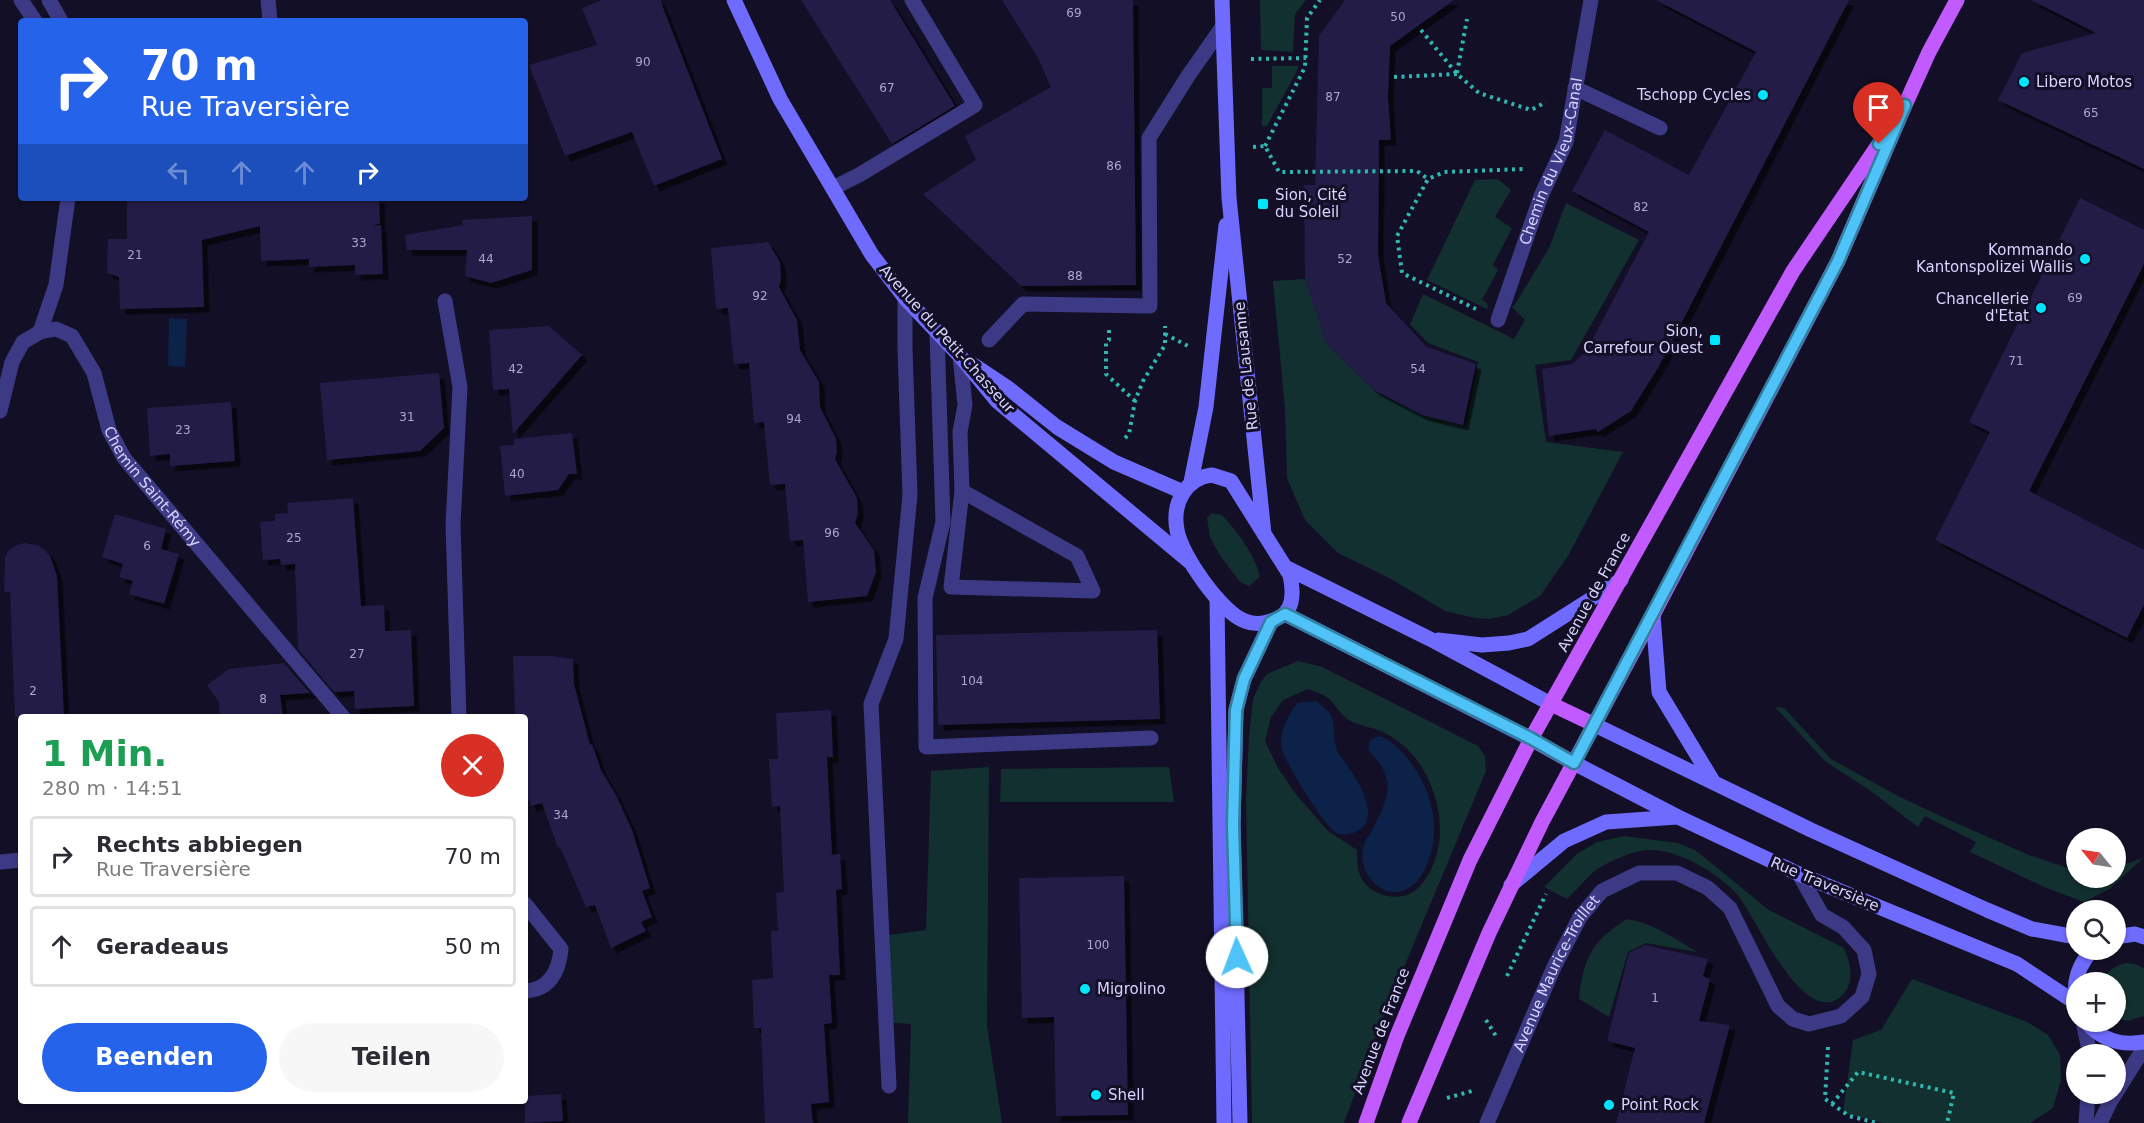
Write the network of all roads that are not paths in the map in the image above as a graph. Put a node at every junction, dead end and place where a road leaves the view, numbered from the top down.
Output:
1 (21, 0) edge
2 (49, 0) edge
3 (268, 0) edge
4 (734, 0) edge
5 (912, 0) edge
6 (1222, 0) edge
7 (1591, 0) edge
8 (1958, 0) edge
9 (33, 18) edge
10 (59, 18) edge
11 (270, 18) edge
12 (1223, 26) junction
13 (1575, 88) junction
14 (1905, 105) junction
15 (1660, 128) dead end
16 (832, 188) junction
17 (1228, 198) junction
18 (68, 201) edge
19 (905, 298) junction
20 (445, 301) dead end
21 (1498, 320) road end
22 (39, 332) junction
23 (937, 333) junction
24 (989, 340) dead end
25 (960, 356) junction
26 (0, 411) edge
27 (1187, 487) junction
28 (962, 490) junction
29 (1264, 534) junction
30 (1190, 562) junction
31 (1287, 568) junction
32 (1621, 580) junction
33 (1216, 598) junction
34 (1653, 615) junction
35 (1278, 618) junction
36 (1430, 639) junction
37 (1551, 704) junction
38 (340, 714) edge
39 (459, 714) edge
40 (1593, 724) junction
41 (1151, 738) dead end
42 (1532, 739) junction
43 (1574, 763) junction
44 (1714, 783) junction
45 (1678, 817) junction
46 (18, 860) edge
47 (0, 862) edge
48 (1799, 874) junction
49 (1511, 885) junction
50 (528, 908) edge
51 (2066, 935) edge
52 (2126, 935) edge
53 (2144, 937) edge
54 (528, 991) edge
55 (2066, 995) edge
56 (2095, 1032) edge
57 (2144, 1042) edge
58 (2144, 1048) edge
59 (889, 1086) dead end
60 (2087, 1104) edge
61 (1489, 1119) edge
62 (1224, 1123) edge
63 (1240, 1123) edge
64 (1366, 1123) edge
65 (1409, 1123) edge
66 (2085, 1123) edge
67 (2100, 1123) edge

1 - 9 street
2 - 10 street
3 - 11 street
4 - 16 street, Avenue du Petit-Chasseur
5 - 16 street
6 - 12 street, Rue de Lausanne
7 - 13 street, Chemin du Vieux-Canal
8 - 14 main road, Avenue de France
12 - 17 street, Rue de Lausanne
12 - 24 street
13 - 15 street
13 - 21 street, Chemin du Vieux-Canal
14 - 32 main road, Avenue de France
14 - 34 main road, Avenue de France
16 - 19 street, Avenue du Petit-Chasseur
17 - 27 street, Rue de Lausanne
17 - 29 street, Rue de Lausanne
18 - 22 street
19 - 23 street, Avenue du Petit-Chasseur
19 - 59 street
20 - 39 street
22 - 26 street
22 - 38 street, Chemin Saint-Rémy
23 - 25 street, Avenue du Petit-Chasseur
23 - 41 street
25 - 27 street
25 - 28 street
25 - 30 street, Avenue du Petit-Chasseur
27 - 29 street
27 - 30 street, Rue de Lausanne
28 - 28 street
29 - 31 street
30 - 33 street
31 - 35 street
31 - 36 street
32 - 36 street
32 - 37 main road, Avenue de France
33 - 35 street
33 - 62 street
34 - 40 main road, Avenue de France
34 - 44 street
35 - 42 street
35 - 63 street
36 - 37 street
37 - 40 main road
37 - 42 main road, Avenue de France
40 - 43 main road, Avenue de France
40 - 44 street
42 - 43 main road
42 - 64 main road, Avenue de France
43 - 45 street, Rue Traversière
43 - 49 main road, Avenue de France
44 - 51 street
45 - 48 street, Rue Traversière
45 - 49 street
46 - 47 street
48 - 55 street, Rue Traversière
48 - 61 street, Avenue Maurice-Troillet
49 - 65 main road, Avenue de France
50 - 54 street
52 - 53 street
56 - 57 street
58 - 67 street
60 - 66 street

